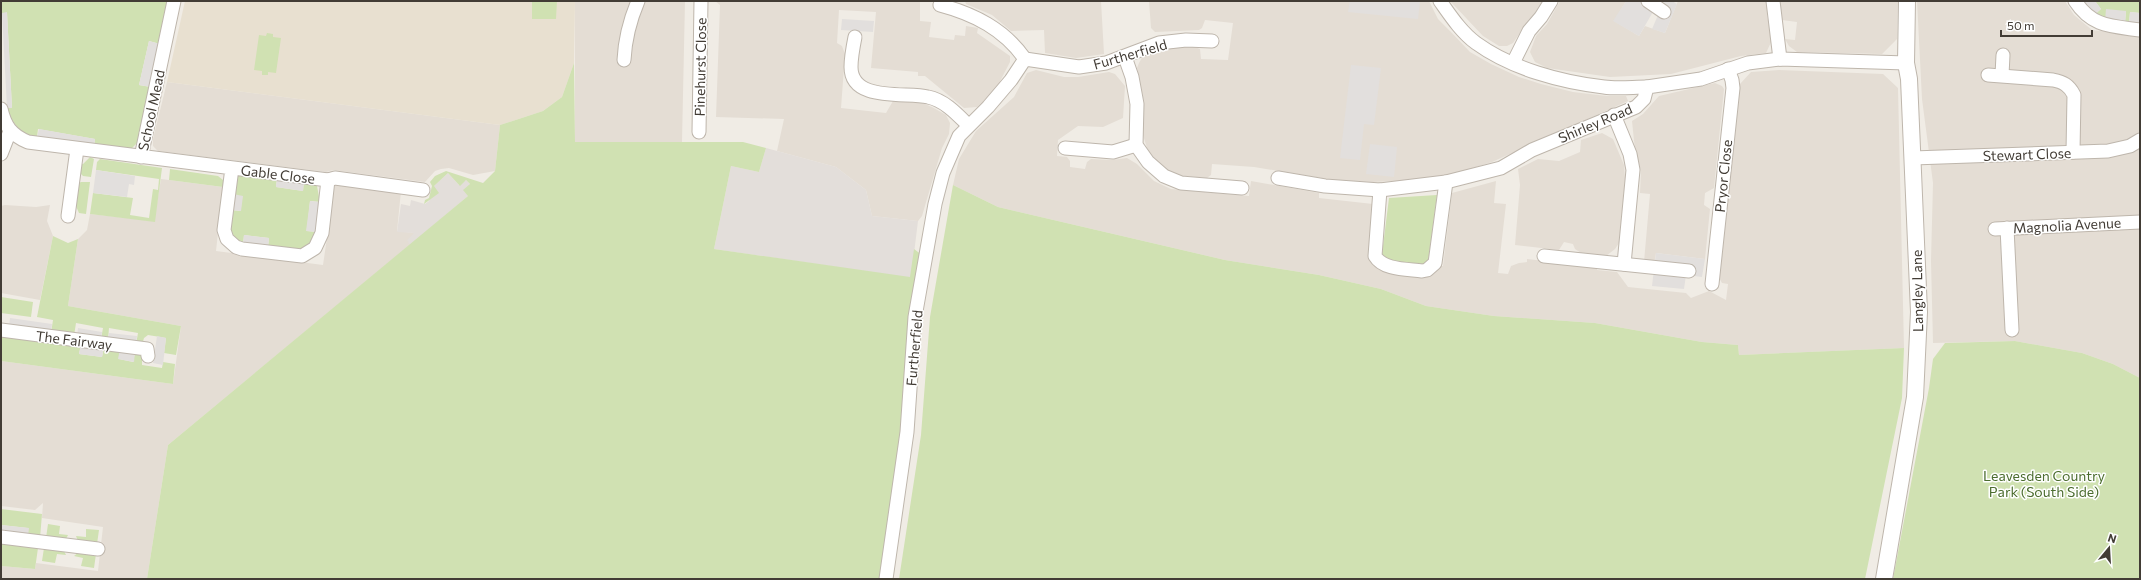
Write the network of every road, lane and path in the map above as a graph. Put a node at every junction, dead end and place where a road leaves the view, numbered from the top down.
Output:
1 (174, 1) edge
2 (638, 1) edge
3 (701, 1) edge
4 (1440, 1) edge
5 (1551, 1) edge
6 (1648, 1) edge
7 (1773, 1) edge
8 (1908, 1) edge
9 (2075, 1) edge
10 (940, 5) dead end
11 (1664, 12) dead end
12 (2140, 30) edge
13 (855, 37) dead end
14 (1212, 42) dead end
15 (2003, 55) dead end
16 (1125, 56) junction
17 (1025, 59) junction
18 (1780, 59) junction
19 (624, 60) dead end
20 (1514, 63) junction
21 (1906, 63) junction
22 (1728, 69) junction
23 (2002, 75) junction
24 (1988, 76) dead end
25 (1647, 87) junction
26 (1, 108) edge
27 (1614, 115) junction
28 (968, 125) junction
29 (10, 131) junction
30 (700, 132) dead end
31 (2140, 140) edge
32 (1136, 145) junction
33 (1065, 148) dead end
34 (77, 149) junction
35 (2073, 152) junction
36 (1, 154) edge
37 (141, 157) junction
38 (1913, 158) junction
39 (232, 168) junction
40 (1278, 178) dead end
41 (328, 180) junction
42 (1446, 182) junction
43 (1242, 188) dead end
44 (423, 190) dead end
45 (1380, 190) junction
46 (68, 216) dead end
47 (2140, 222) edge
48 (1544, 256) dead end
49 (1624, 264) junction
50 (1689, 271) dead end
51 (1712, 284) dead end
52 (1, 330) edge
53 (2012, 330) dead end
54 (149, 348) dead end
55 (1, 537) edge
56 (98, 550) dead end
57 (886, 579) edge
58 (1884, 579) edge

1 - 37 street, School Mead
2 - 19 street
3 - 30 street, Pinehurst Close
4 - 20 street
5 - 20 street
6 - 11 street
7 - 18 street
8 - 21 street, Langley Lane
9 - 12 street
10 - 17 street
13 - 28 street
14 - 16 street, Furtherfield
15 - 23 street
16 - 17 street, Furtherfield
16 - 32 street
17 - 28 street, Furtherfield
18 - 21 street
18 - 22 street
20 - 25 street
21 - 38 street, Langley Lane
22 - 25 street
22 - 51 street, Pryor Close
23 - 24 street
23 - 35 street
25 - 27 street, Shirley Road
26 - 29 street
27 - 42 street, Shirley Road
27 - 49 street
28 - 57 street, Furtherfield
29 - 34 street, School Mead
29 - 36 street
31 - 35 street, Stewart Close
32 - 33 street
32 - 43 street
34 - 37 street, School Mead
34 - 46 street
35 - 38 street, Stewart Close
37 - 39 street, Gable Close
38 - 58 street, Langley Lane
39 - 41 street, Gable Close
39 - 41 street, Gable Close
40 - 45 street, Shirley Road
41 - 44 street
42 - 45 street, Shirley Road
42 - 45 street
47 - 53 street, Magnolia Avenue
48 - 49 street
49 - 50 street
52 - 54 street, The Fairway
55 - 56 street

